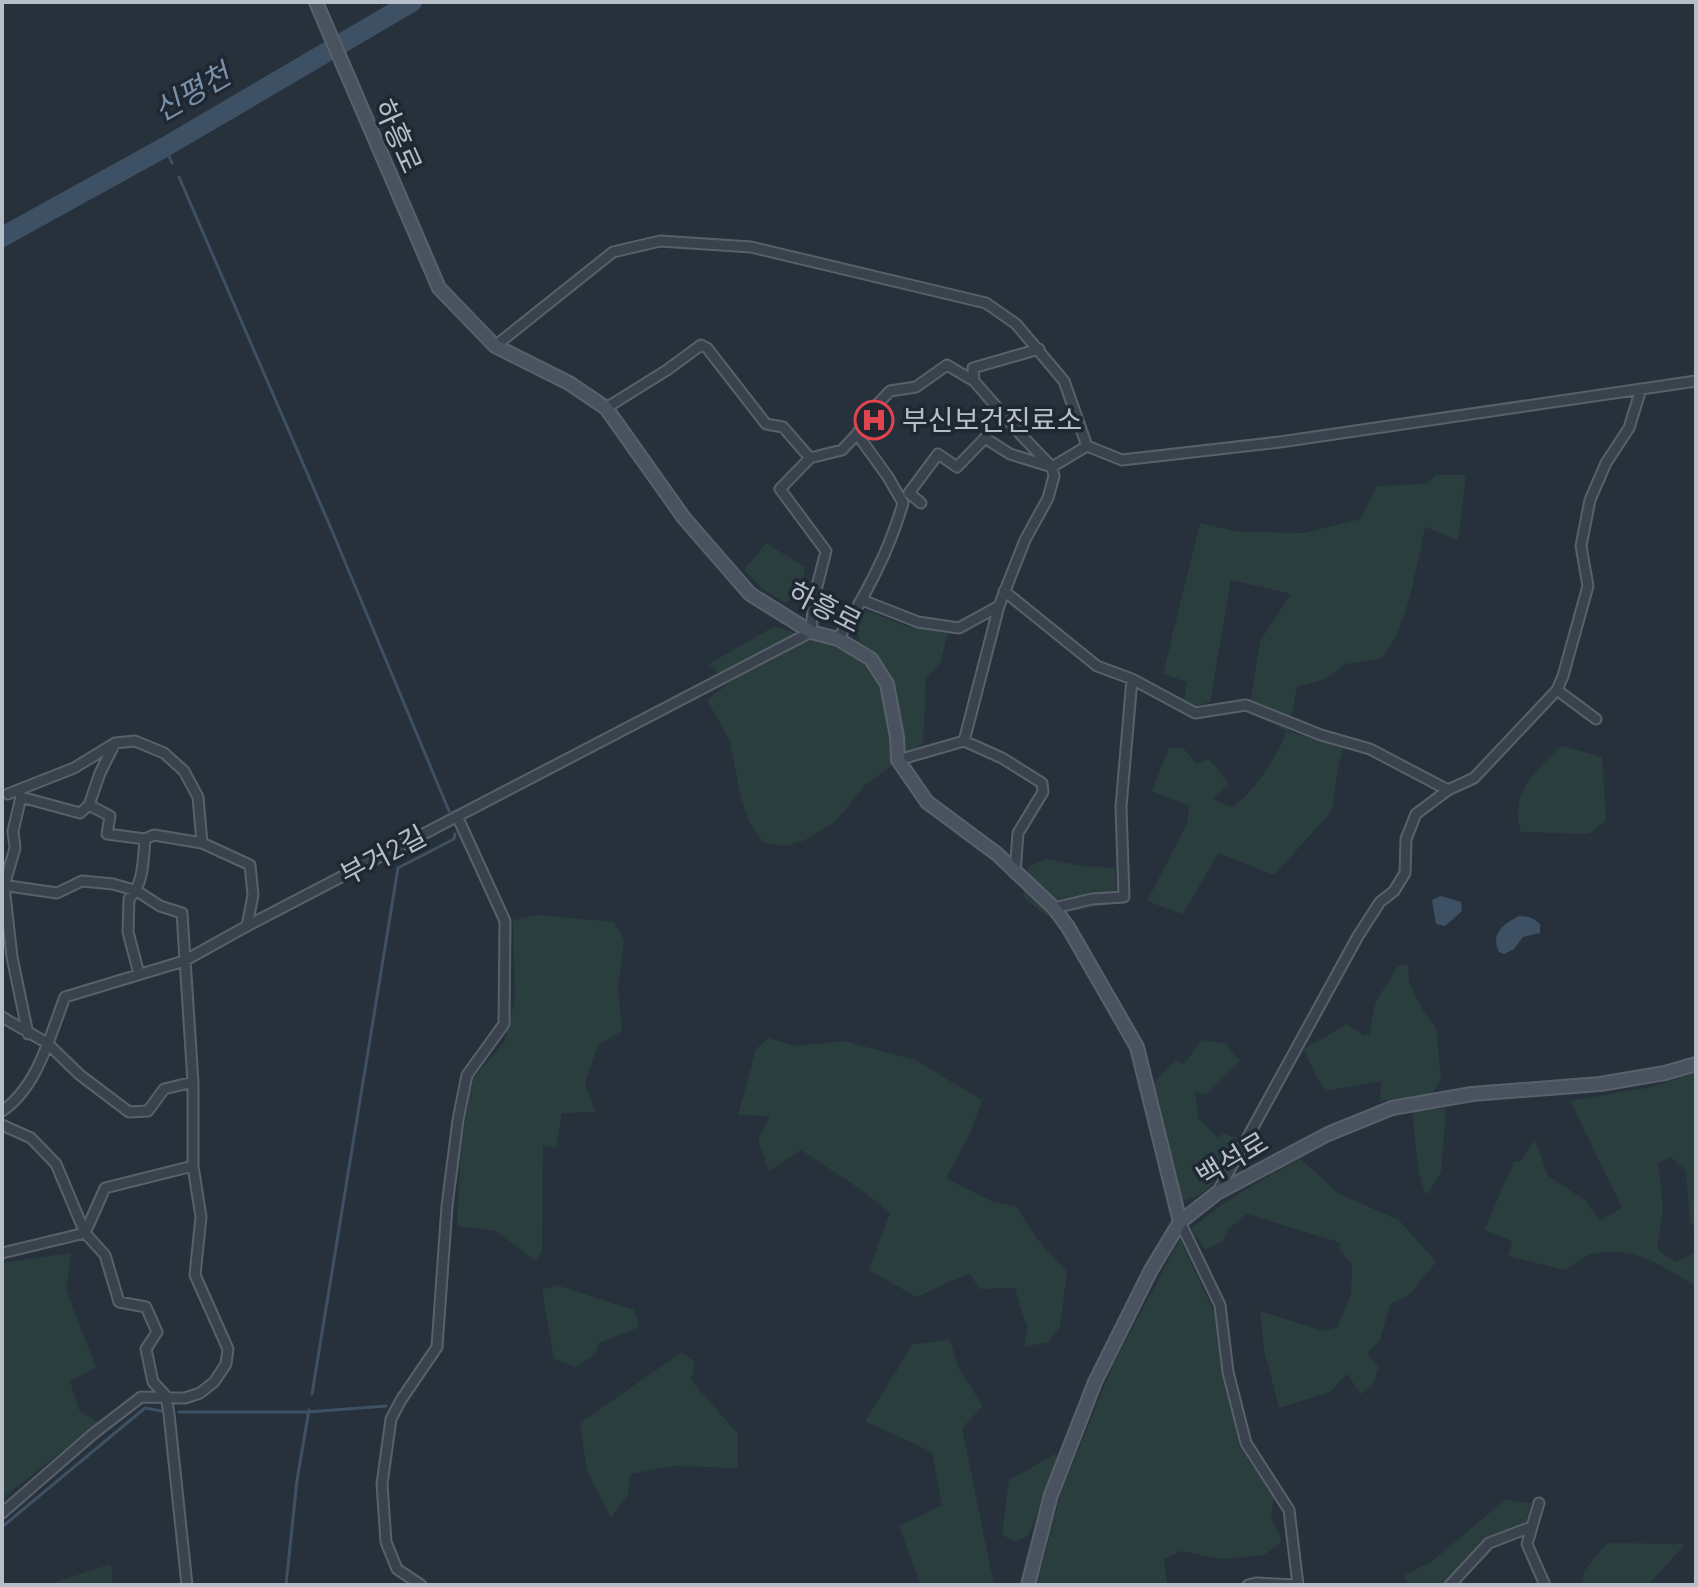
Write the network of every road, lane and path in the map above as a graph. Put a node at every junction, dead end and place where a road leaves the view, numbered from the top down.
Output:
1 (316, 2) edge
2 (495, 346) junction
3 (1039, 349) junction
4 (974, 381) junction
5 (1696, 381) edge
6 (1641, 389) junction
7 (606, 408) junction
8 (857, 434) junction
9 (1087, 446) junction
10 (810, 458) junction
11 (1052, 467) junction
12 (921, 503) dead end
13 (1004, 591) junction
14 (862, 600) junction
15 (999, 606) junction
16 (811, 632) junction
17 (838, 639) junction
18 (1132, 679) junction
19 (1557, 690) junction
20 (1596, 719) dead end
21 (964, 741) junction
22 (115, 743) junction
23 (898, 760) junction
24 (1448, 790) junction
25 (16, 794) junction
26 (89, 805) junction
27 (457, 816) junction
28 (145, 839) junction
29 (202, 843) junction
30 (1015, 873) junction
31 (3, 886) edge
32 (137, 891) junction
33 (1054, 908) junction
34 (247, 926) junction
35 (184, 961) junction
36 (139, 974) junction
37 (2, 1017) edge
38 (28, 1034) junction
39 (47, 1043) junction
40 (1696, 1064) edge
41 (193, 1082) junction
42 (2, 1111) edge
43 (2, 1125) edge
44 (193, 1166) junction
45 (1217, 1193) junction
46 (1180, 1222) junction
47 (85, 1233) junction
48 (2, 1253) edge
49 (166, 1396) junction
50 (1539, 1503) dead end
51 (2, 1513) edge
52 (1531, 1527) junction
53 (187, 1585) edge
54 (421, 1585) edge
55 (1028, 1585) edge
56 (1248, 1585) edge
57 (1298, 1585) edge
58 (1450, 1585) edge
59 (1545, 1585) edge

1 - 2 street, 하흥로
2 - 3 street
2 - 7 street, 하흥로
3 - 4 street
3 - 9 street
4 - 8 street
4 - 11 street
5 - 6 street
6 - 9 street
6 - 19 street
7 - 10 street
7 - 16 street, 하흥로
8 - 10 street
8 - 14 street
9 - 11 street
10 - 16 street
11 - 12 street
11 - 13 street
13 - 15 street
13 - 18 street
14 - 15 street
14 - 17 street
15 - 21 street
16 - 17 street, 하흥로
16 - 27 street, 부거2길
17 - 23 street, 하흥로
18 - 24 street
18 - 33 street
19 - 20 street
19 - 24 street
21 - 23 street
21 - 30 street
22 - 25 street
22 - 26 street
22 - 29 street
23 - 30 street, 하흥로
24 - 45 street
25 - 26 street
25 - 31 street
26 - 28 street
27 - 34 street, 부거2길
27 - 54 street
28 - 29 street
28 - 32 street
29 - 34 street
30 - 33 street, 하흥로
31 - 32 street
31 - 38 street
32 - 35 street
32 - 36 street
33 - 46 street, 하흥로
34 - 35 street, 부거2길
35 - 36 street, 부거2길
35 - 41 street
36 - 39 street, 부거2길
37 - 38 street
38 - 39 street
39 - 41 street
39 - 42 street, 부거2길
40 - 45 street, 백석로
41 - 44 street
43 - 47 street
44 - 47 street
44 - 49 street
45 - 46 street, 백석로
46 - 55 street, 백석로
46 - 57 street
47 - 48 street
47 - 49 street
49 - 51 street
49 - 53 street
50 - 52 street
52 - 58 street
52 - 59 street
56 - 57 street

